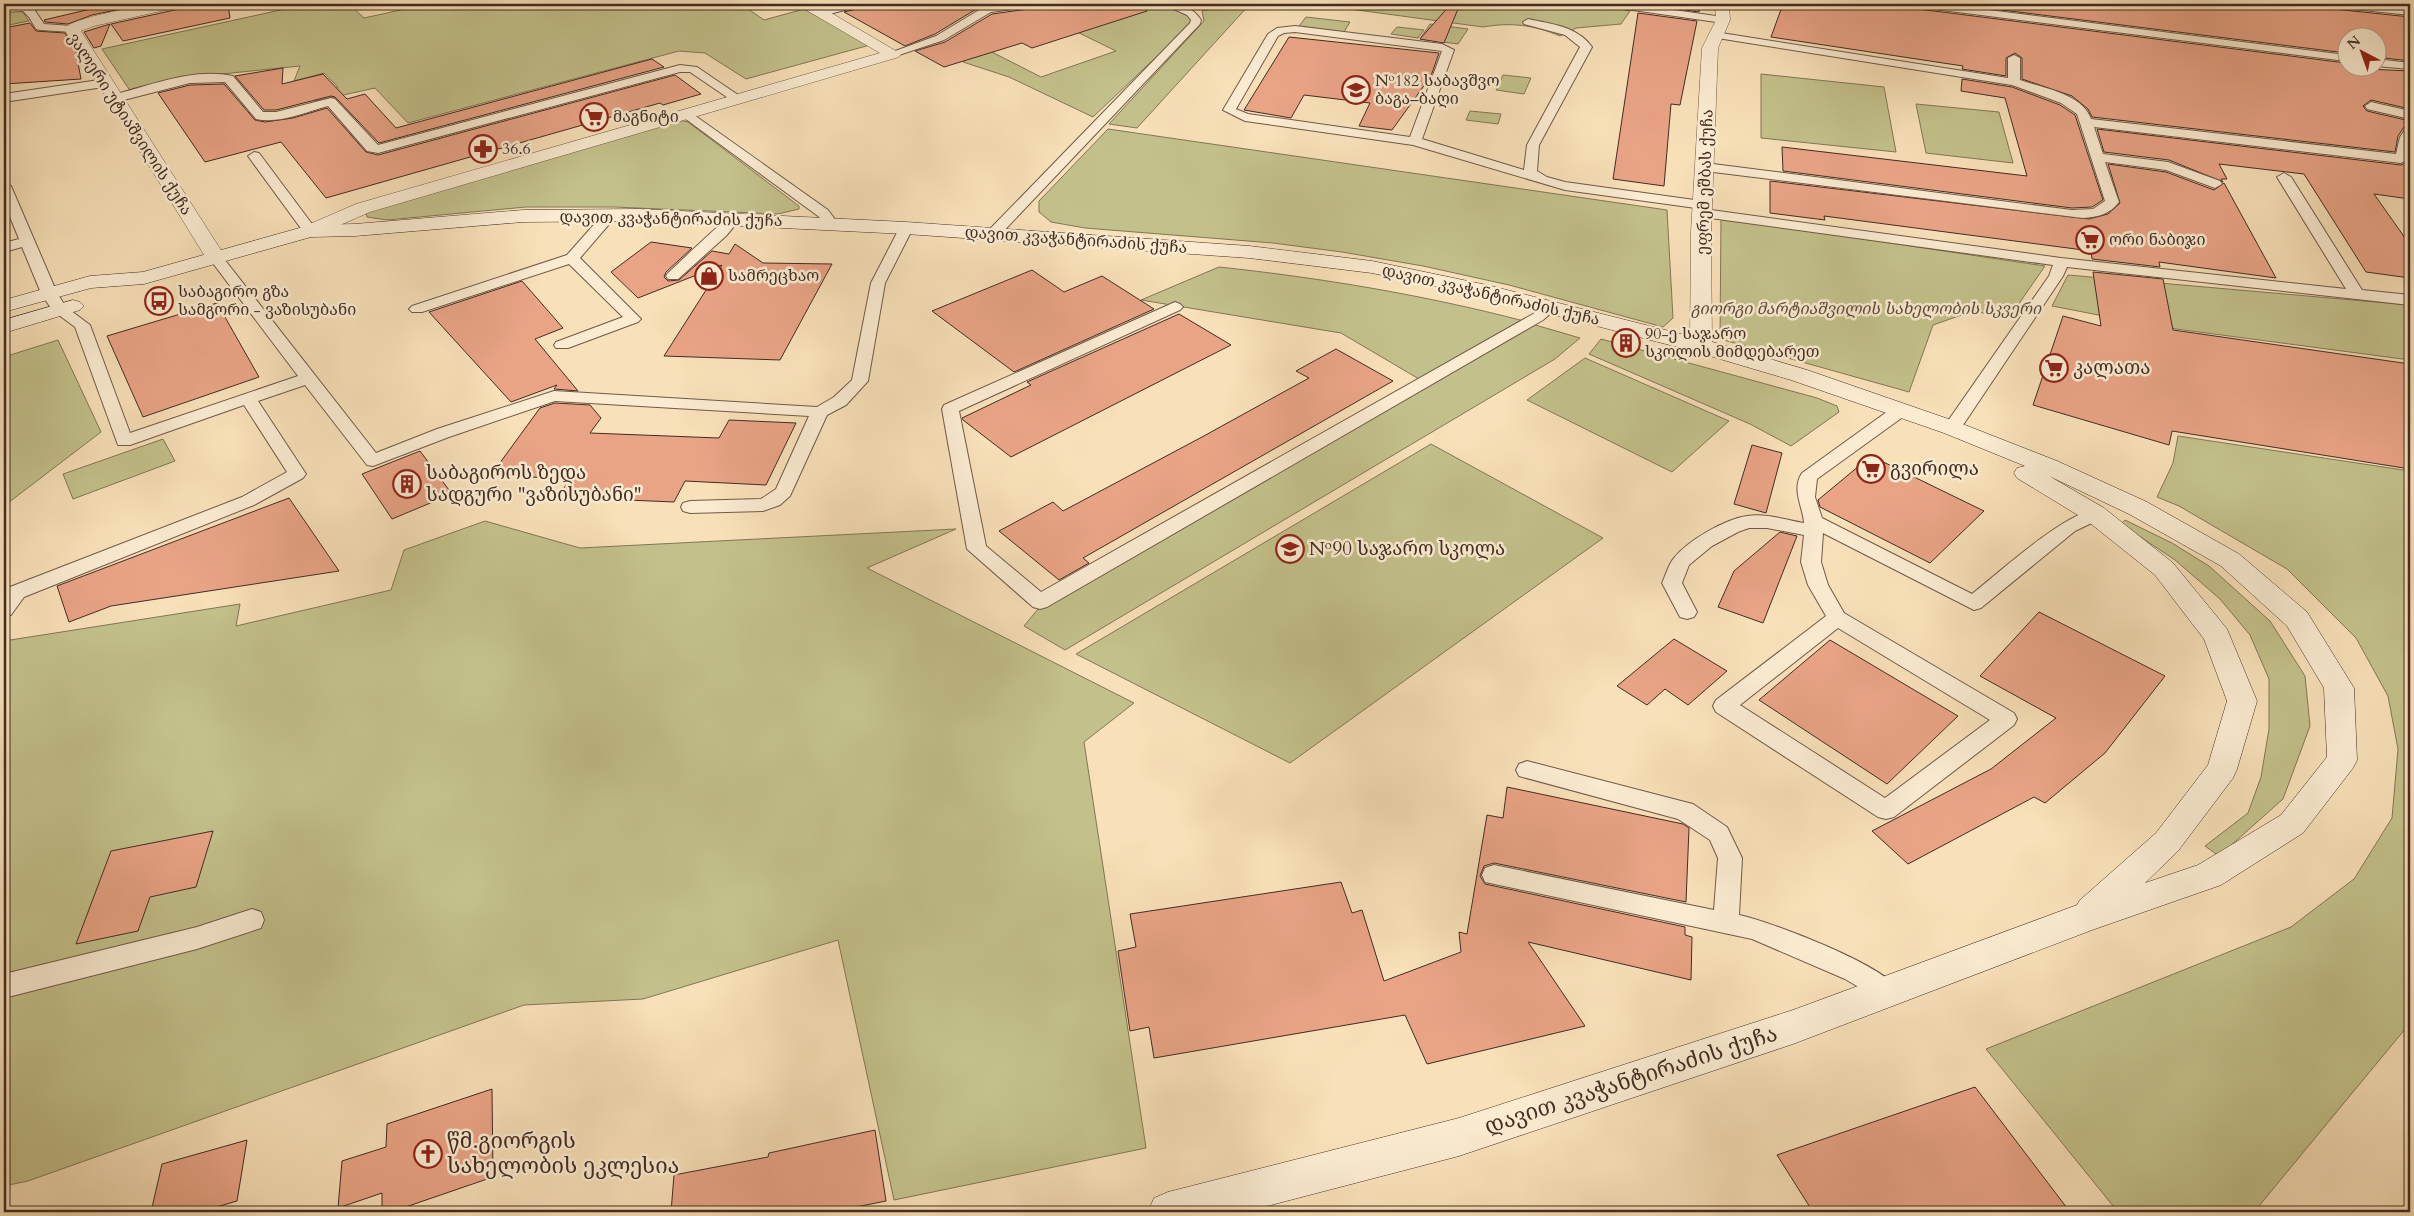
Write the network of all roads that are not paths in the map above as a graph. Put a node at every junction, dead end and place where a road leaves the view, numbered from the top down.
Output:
1 (174, 4) edge
2 (806, 4) edge
3 (856, 4) edge
4 (1028, 4) edge
5 (1168, 4) edge
6 (1612, 4) edge
7 (1918, 4) edge
8 (2334, 4) edge
9 (4, 9) edge
10 (2410, 12) edge
11 (822, 13) junction
12 (1720, 20) edge
13 (1528, 22) dead end
14 (72, 29) junction
15 (893, 54) junction
16 (2336, 57) edge
17 (2014, 58) dead end
18 (2386, 63) edge
19 (2410, 66) edge
20 (2014, 82) junction
21 (106, 83) junction
22 (4, 98) edge
23 (116, 98) junction
24 (738, 99) junction
25 (2371, 106) dead end
26 (687, 114) junction
27 (2410, 115) edge
28 (2086, 122) junction
29 (2410, 131) edge
30 (1415, 141) junction
31 (254, 156) dead end
32 (2098, 157) junction
33 (2406, 159) edge
34 (1705, 167) junction
35 (2284, 177) dead end
36 (1542, 180) junction
37 (2215, 184) dead end
38 (4, 186) edge
39 (1703, 209) junction
40 (610, 215) junction
41 (733, 218) junction
42 (823, 223) junction
43 (906, 228) junction
44 (310, 231) junction
45 (993, 234) junction
46 (26, 241) junction
47 (4, 248) edge
48 (216, 258) junction
49 (572, 258) junction
50 (2061, 262) junction
51 (673, 276) dead end
52 (2357, 294) junction
53 (2410, 300) edge
54 (55, 302) junction
55 (4, 306) edge
56 (1174, 307) dead end
57 (1550, 307) junction
58 (417, 309) dead end
59 (4, 327) edge
60 (562, 345) dead end
61 (1701, 346) junction
62 (308, 378) junction
63 (248, 398) junction
64 (820, 412) junction
65 (1909, 413) junction
66 (1952, 428) junction
67 (690, 507) dead end
68 (2095, 514) junction
69 (1814, 526) junction
70 (4, 610) edge
71 (1686, 612) dead end
72 (1837, 618) junction
73 (1527, 770) dead end
74 (1494, 875) dead end
75 (2083, 918) junction
76 (252, 920) dead end
77 (1726, 923) junction
78 (4, 986) edge
79 (1887, 992) junction
80 (1168, 1212) edge

1 - 14 street
2 - 11 street
3 - 11 lane
4 - 15 lane
5 - 45 lane
6 - 12 lane
7 - 16 lane
8 - 10 lane
9 - 14 lane, ვალერი უტიაშვილის ქუჩა
11 - 15 street
12 - 20 lane
12 - 34 street, ეფრემ ეშბას ქუჩა
13 - 36 lane
14 - 21 street, ვალერი უტიაშვილის ქუჩა
15 - 24 street
17 - 20 lane
18 - 19 lane
20 - 28 lane
21 - 22 lane
21 - 23 street, ვალერი უტიაშვილის ქუჩა
23 - 24 lane
23 - 48 street, ვალერი უტიაშვილის ქუჩა
24 - 26 street
25 - 27 lane
26 - 42 lane
26 - 44 street
28 - 32 lane
28 - 33 lane
29 - 33 lane
30 - 30 lane
30 - 36 lane
31 - 44 lane
32 - 34 lane
32 - 37 lane
34 - 39 street, ეფრემ ეშბას ქუჩა
35 - 52 lane
36 - 39 lane
38 - 46 lane
39 - 50 lane
39 - 61 street, ეფრემ ეშბას ქუჩა
40 - 41 street, დავით კვაჭანტირაძის ქუჩა
40 - 44 street, დავით კვაჭანტირაძის ქუჩა
40 - 49 lane
41 - 42 street, დავით კვაჭანტირაძის ქუჩა
41 - 51 lane
42 - 43 street, დავით კვაჭანტირაძის ქუჩა
43 - 45 street, დავით კვაჭანტირაძის ქუჩა
43 - 64 lane
44 - 48 street, დავით კვაჭანტირაძის ქუჩა
45 - 57 street, დავით კვაჭანტირაძის ქუჩა
46 - 47 lane
46 - 54 lane
48 - 54 street, დავით კვაჭანტირაძის ქუჩა
48 - 62 lane
49 - 58 lane
49 - 60 lane
50 - 52 lane
50 - 66 lane
52 - 53 lane
54 - 55 street
54 - 59 street
54 - 63 lane
56 - 57 lane
57 - 61 street, დავით კვაჭანტირაძის ქუჩა
61 - 65 street, დავით კვაჭანტირაძის ქუჩა
62 - 63 lane
62 - 64 lane
63 - 70 lane
64 - 67 lane
65 - 66 street, დავით კვაჭანტირაძის ქუჩა
65 - 68 street, დავით კვაჭანტირაძის ქუჩა
65 - 69 lane
66 - 75 street, დავით კვაჭანტირაძის ქუჩა
68 - 69 lane
68 - 75 street, დავით კვაჭანტირაძის ქუჩა
69 - 71 lane
69 - 72 lane
72 - 72 lane
73 - 77 lane
74 - 77 lane
75 - 79 street, დავით კვაჭანტირაძის ქუჩა
76 - 78 lane
77 - 79 lane
79 - 80 street, დავით კვაჭანტირაძის ქუჩა

